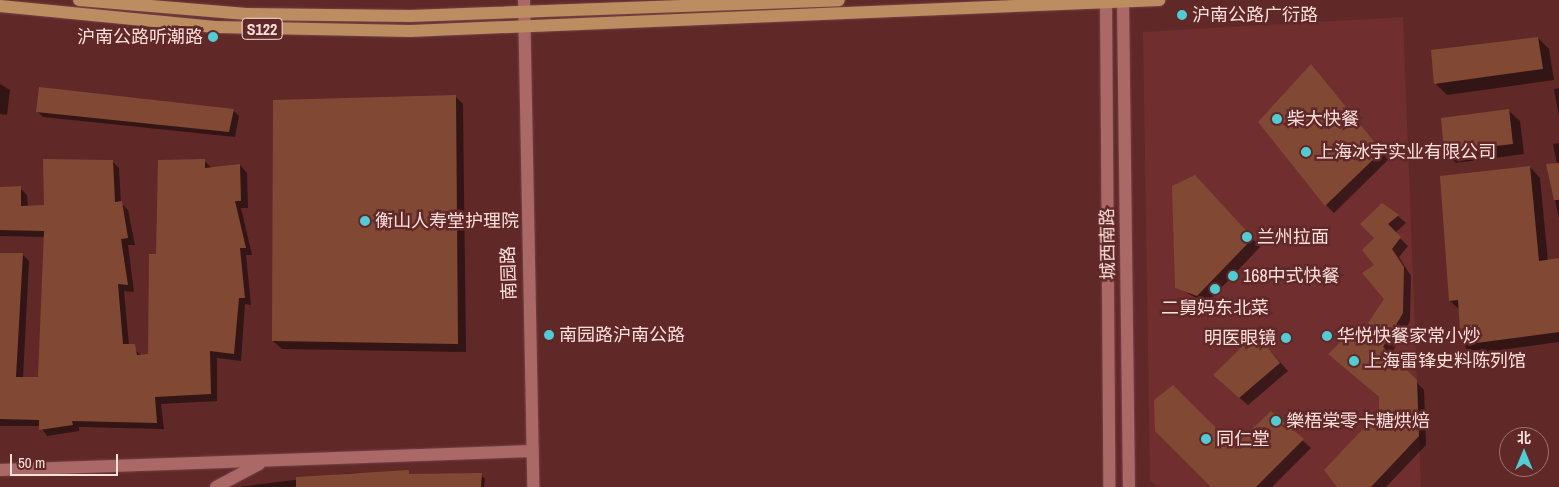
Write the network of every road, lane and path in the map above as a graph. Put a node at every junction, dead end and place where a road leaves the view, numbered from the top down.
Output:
1 (79, 0) edge
2 (524, 0) edge
3 (839, 0) edge
4 (1159, 0) edge
5 (1106, 1) edge
6 (1123, 1) edge
7 (0, 6) edge
8 (525, 14) junction
9 (526, 28) junction
10 (532, 451) junction
11 (264, 462) junction
12 (0, 470) edge
13 (216, 487) edge
14 (533, 487) edge
15 (1108, 487) edge
16 (1128, 487) edge

1 - 8 main road, S122
2 - 8 street, 南园路
3 - 8 main road, S122
4 - 6 main road, S122
5 - 6 main road, S122
5 - 9 main road, S122
5 - 15 street, 城西南路
6 - 16 street, 城西南路
7 - 9 main road, S122
8 - 9 street, 南园路
9 - 10 street, 南园路
10 - 11 street
10 - 14 street, 南园路
11 - 12 street
11 - 13 street

